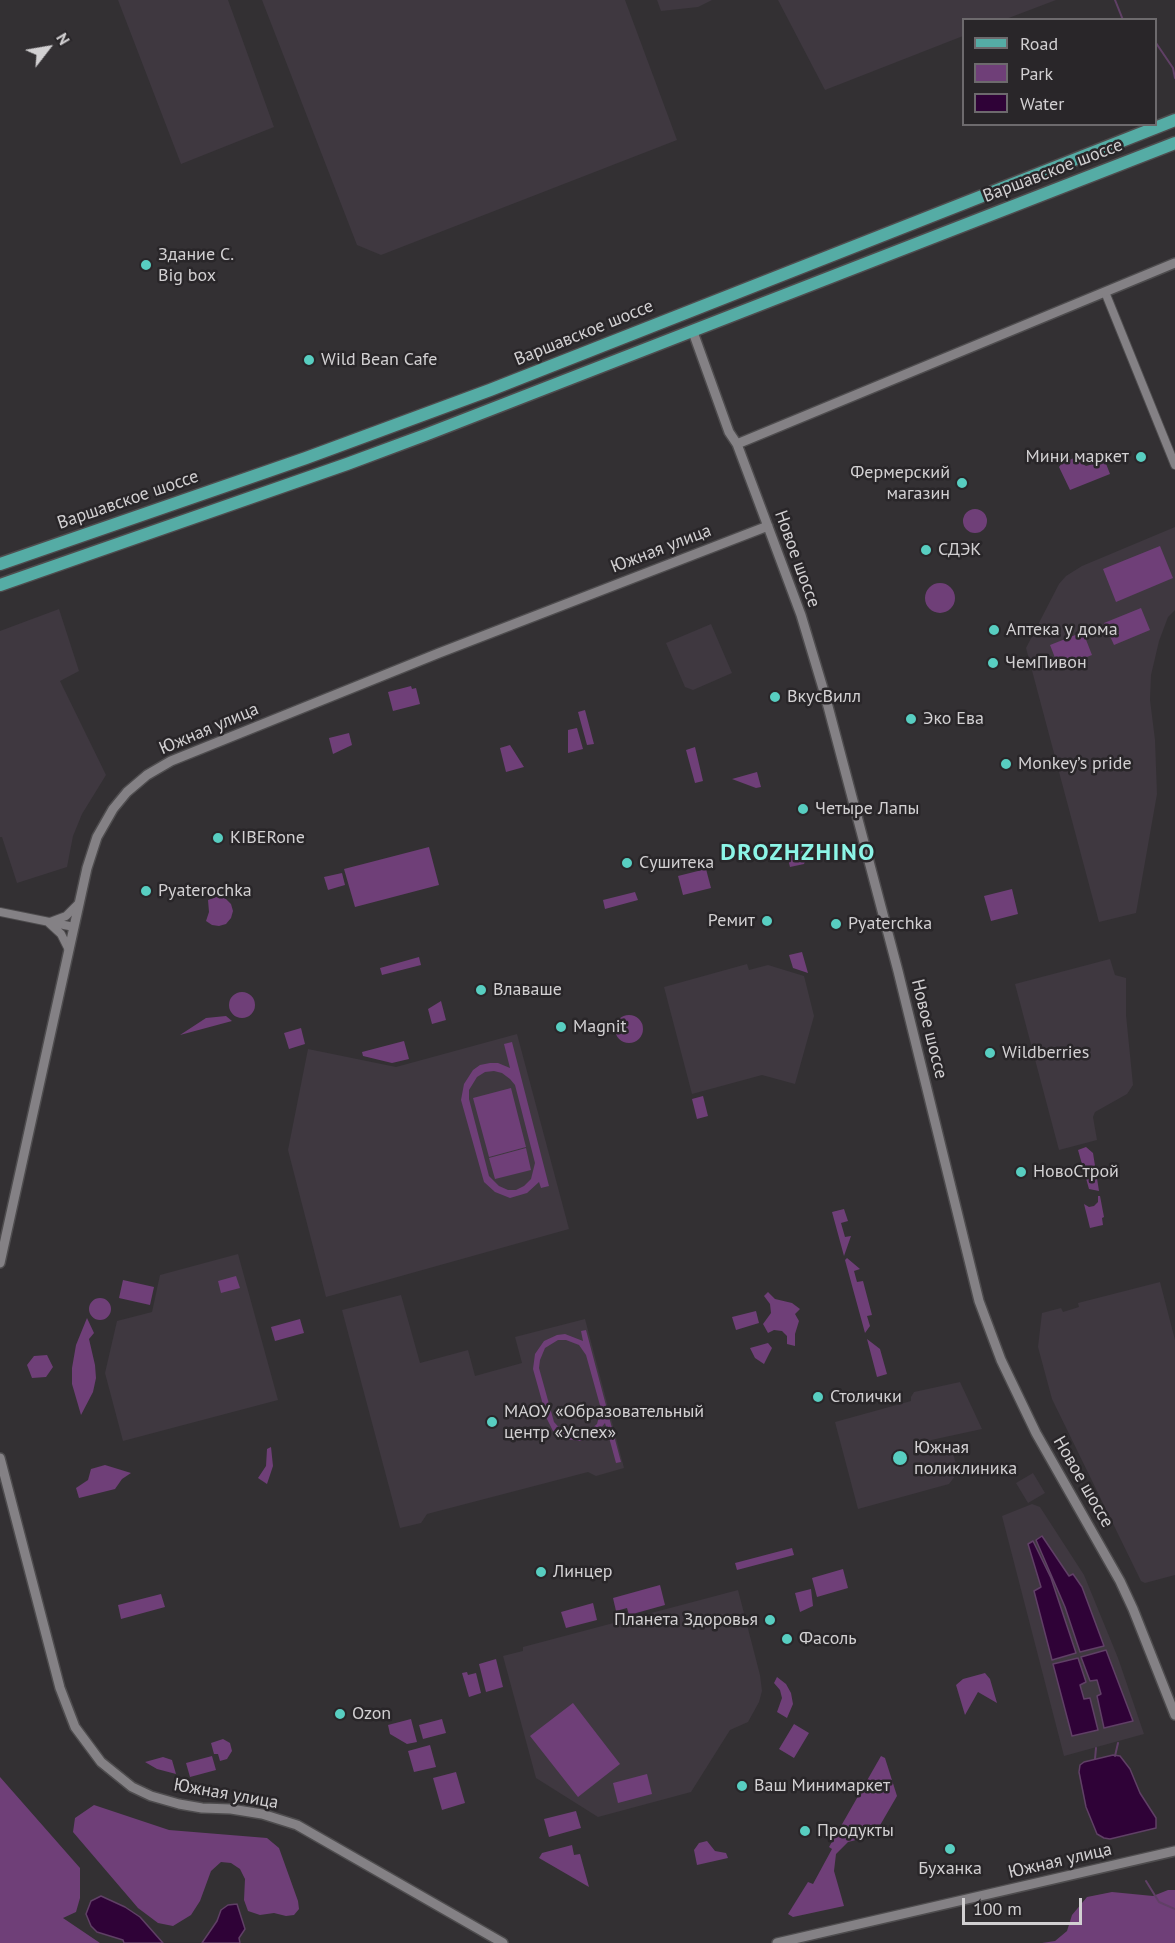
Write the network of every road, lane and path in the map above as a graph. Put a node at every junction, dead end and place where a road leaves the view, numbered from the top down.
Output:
1 (1175, 120) edge
2 (1175, 143) edge
3 (1175, 263) edge
4 (1105, 292) junction
5 (693, 332) junction
6 (737, 444) junction
7 (1175, 465) edge
8 (768, 526) junction
9 (0, 564) edge
10 (0, 585) edge
11 (80, 901) junction
12 (0, 912) edge
13 (48, 922) junction
14 (74, 927) junction
15 (69, 950) junction
16 (0, 1263) edge
17 (0, 1458) edge
18 (1175, 1716) edge
19 (1175, 1851) edge
20 (503, 1943) edge
21 (777, 1943) edge

1 - 9 main road, Варшавское шоссе
2 - 5 main road, Варшавское шоссе
3 - 4 street
4 - 6 street
4 - 7 street
5 - 6 street, Новое шоссе
5 - 10 main road, Варшавское шоссе
6 - 8 street, Новое шоссе
8 - 11 street, Южная улица
8 - 18 street, Новое шоссе
11 - 13 street
11 - 14 street, Южная улица
12 - 13 street
13 - 14 street
13 - 15 street
14 - 15 street, Южная улица
15 - 16 street, Южная улица
17 - 20 street, Южная улица
19 - 21 street, Южная улица

